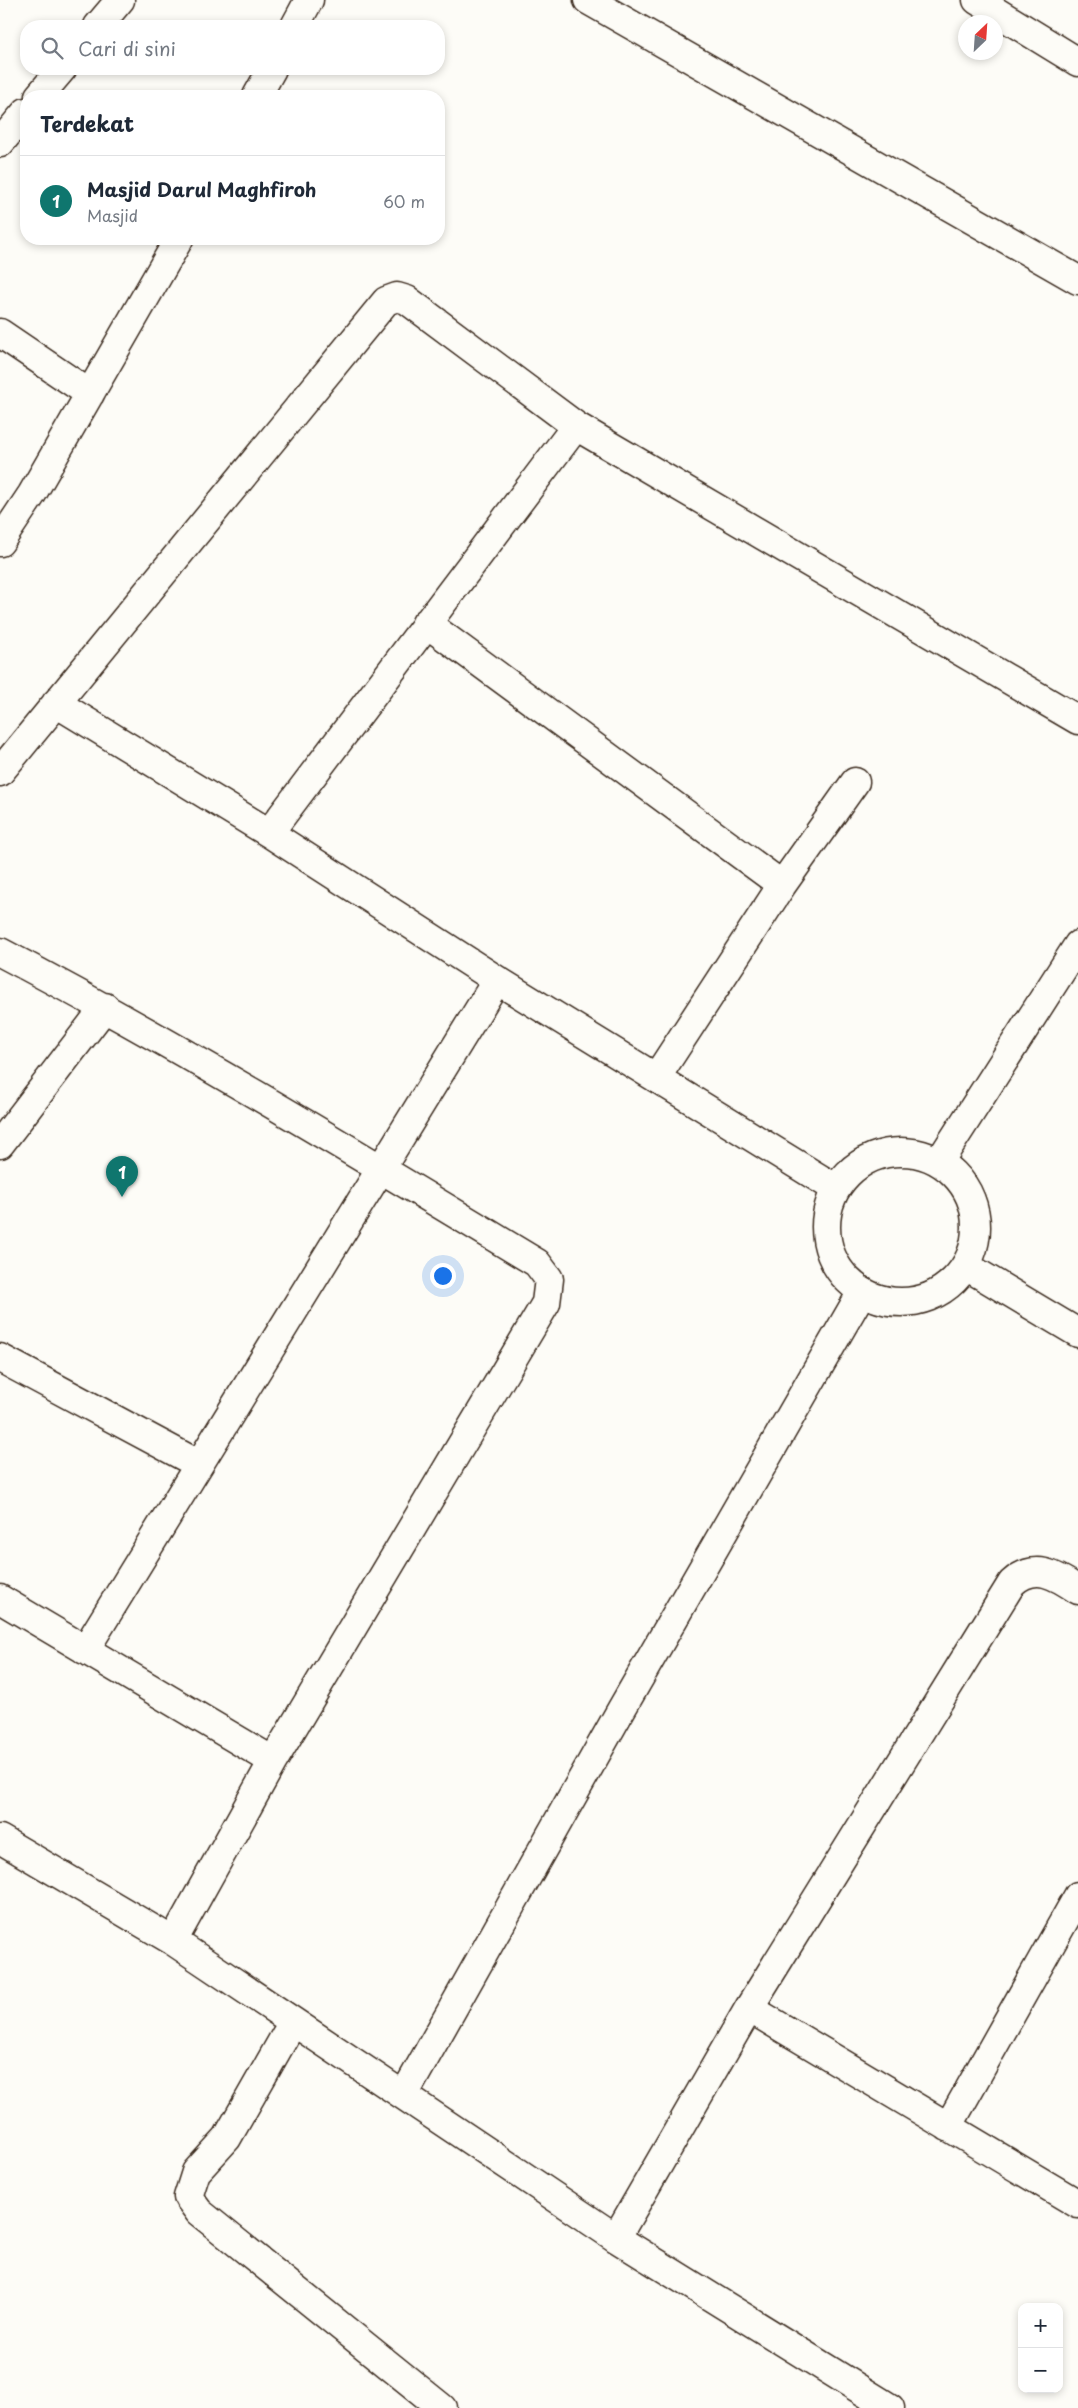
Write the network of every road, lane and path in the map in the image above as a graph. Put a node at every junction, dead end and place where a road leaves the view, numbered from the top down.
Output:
1 (120, 0) edge
2 (309, 0) edge
3 (588, 0) edge
4 (977, 0) edge
5 (103, 20) edge
6 (298, 20) edge
7 (1078, 62) edge
8 (57, 75) edge
9 (269, 75) edge
10 (44, 90) edge
11 (260, 90) edge
12 (20, 119) edge
13 (0, 143) edge
14 (176, 245) edge
15 (1078, 280) edge
16 (0, 333) edge
17 (90, 394) junction
18 (576, 426) junction
19 (0, 542) edge
20 (426, 622) junction
21 (56, 703) junction
22 (1078, 720) edge
23 (0, 772) edge
24 (854, 782) dead end
25 (269, 833) junction
26 (782, 885) junction
27 (1078, 945) edge
28 (0, 952) edge
29 (497, 980) junction
30 (105, 1007) junction
31 (656, 1078) junction
32 (0, 1144) edge
33 (939, 1162) junction
34 (379, 1168) junction
35 (835, 1188) junction
36 (966, 1266) junction
37 (862, 1292) junction
38 (1078, 1333) edge
39 (0, 1358) edge
40 (198, 1464) junction
41 (1078, 1590) edge
42 (0, 1599) edge
43 (85, 1650) junction
44 (274, 1761) junction
45 (0, 1838) edge
46 (1078, 1896) edge
47 (173, 1941) junction
48 (749, 2008) junction
49 (294, 2022) junction
50 (404, 2095) junction
51 (948, 2127) junction
52 (1078, 2204) edge
53 (616, 2238) junction
54 (442, 2408) edge
55 (890, 2408) edge

1 - 5 street
2 - 6 street
3 - 15 street
4 - 7 street
8 - 10 street
9 - 11 street
12 - 13 street
14 - 17 street
16 - 17 street
17 - 19 street
18 - 20 street
18 - 21 street
18 - 22 street
20 - 25 street
20 - 26 street
21 - 23 street
21 - 25 street
24 - 26 street
25 - 29 street
26 - 31 street
27 - 33 street
28 - 30 street
29 - 31 street
29 - 34 street
30 - 32 street
30 - 34 street
31 - 35 street
33 - 35 street
33 - 36 street
34 - 40 street
34 - 44 street
35 - 37 street
36 - 37 street
36 - 38 street
37 - 50 street
39 - 40 street
40 - 43 street
41 - 48 street
42 - 43 street
43 - 44 street
44 - 47 street
45 - 47 street
46 - 51 street
47 - 49 street
48 - 51 street
48 - 53 street
49 - 50 street
49 - 54 street
50 - 53 street
51 - 52 street
53 - 55 street

